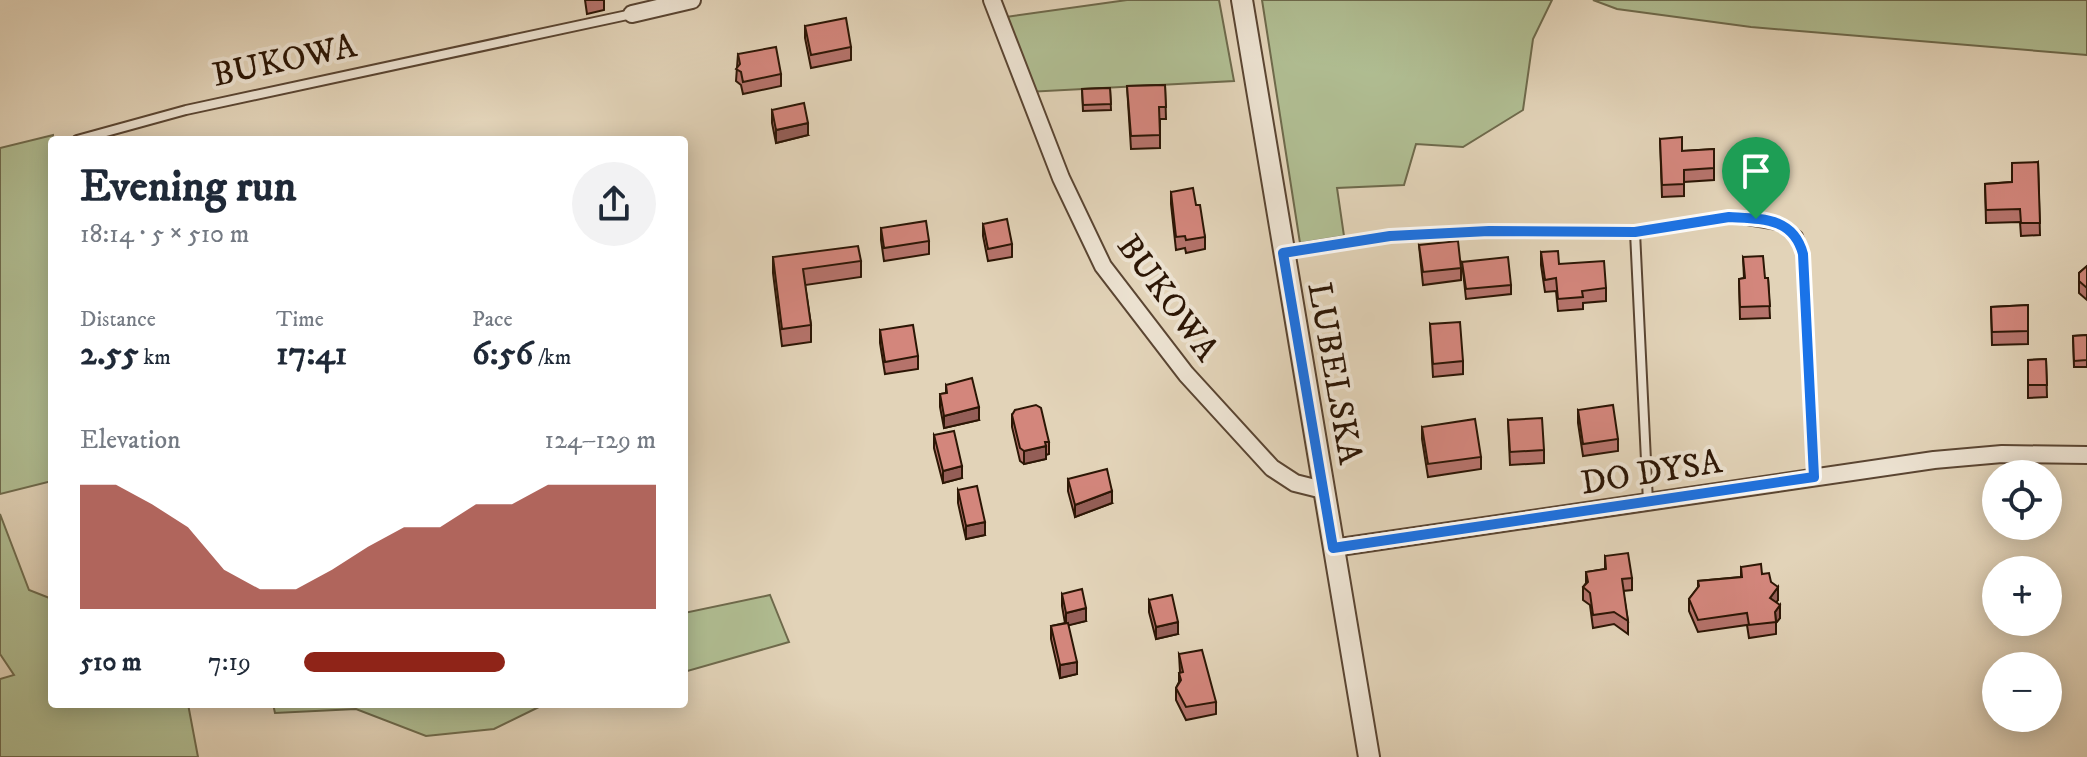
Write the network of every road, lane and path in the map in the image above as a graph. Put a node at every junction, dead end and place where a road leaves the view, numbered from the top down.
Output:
1 (692, 0) edge
2 (992, 0) edge
3 (1242, 0) edge
4 (632, 14) joint
5 (92, 136) edge
6 (1635, 232) junction
7 (1283, 253) junction
8 (2087, 455) edge
9 (1814, 477) junction
10 (1323, 490) junction
11 (1648, 503) junction
12 (1333, 548) junction
13 (1369, 757) edge

1 - 4 street, BUKOWA
2 - 10 street, BUKOWA
3 - 7 street, LUBELSKA
4 - 5 lane, BUKOWA
6 - 7 lane
6 - 9 lane
6 - 11 lane
7 - 10 street, LUBELSKA
8 - 9 street, DO DYSA
9 - 11 street, DO DYSA
10 - 12 street, LUBELSKA
11 - 12 street, DO DYSA
12 - 13 street, LUBELSKA

